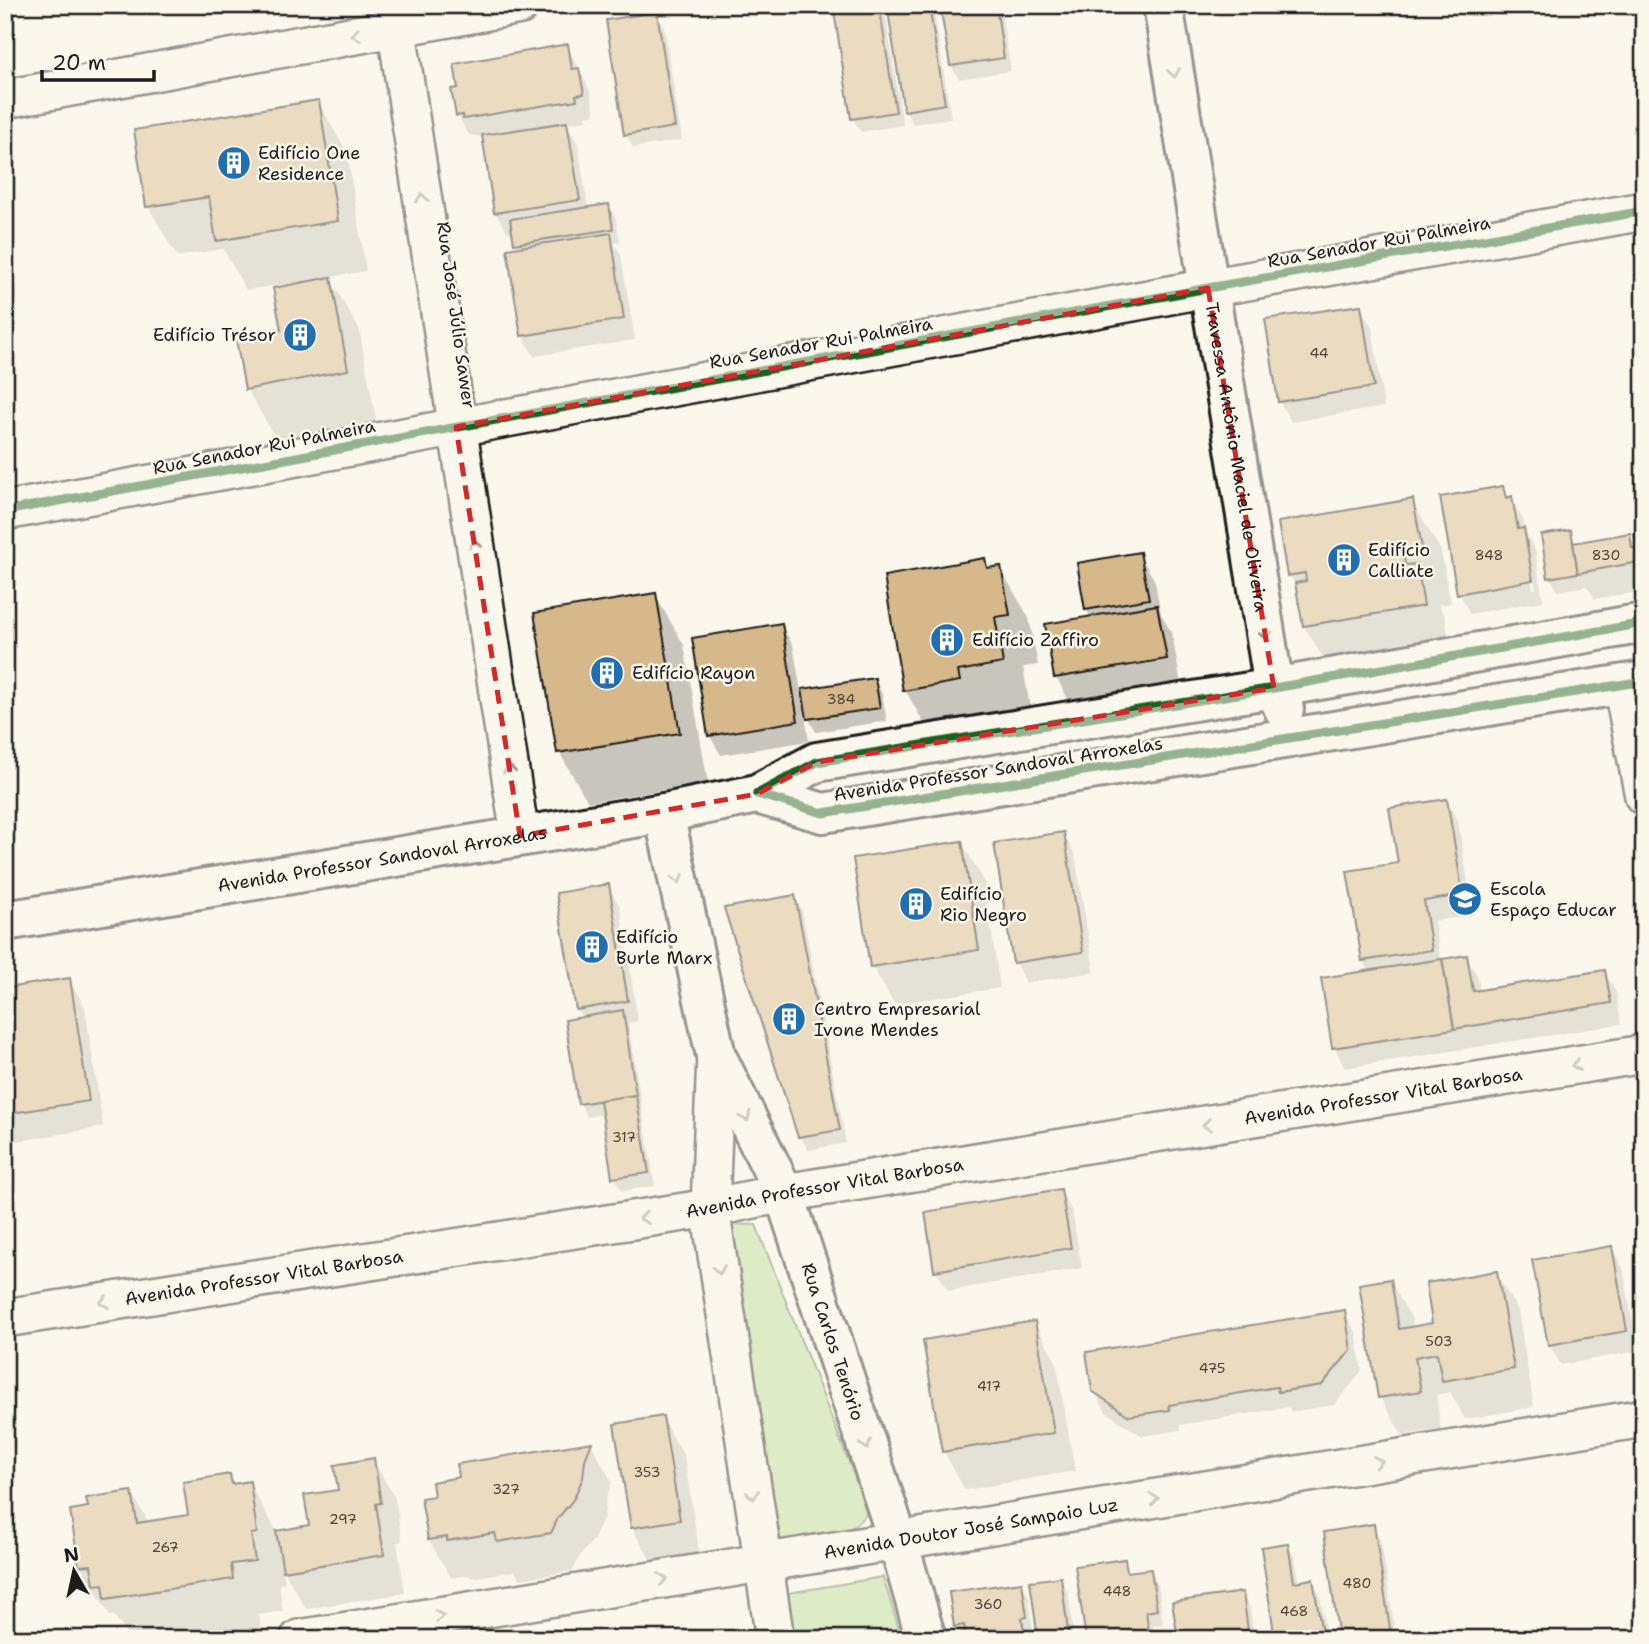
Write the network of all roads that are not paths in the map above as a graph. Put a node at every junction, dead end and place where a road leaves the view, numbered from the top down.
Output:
1 (520, 5) edge
2 (1163, 5) edge
3 (395, 17) edge
4 (5, 99) edge
5 (1644, 211) edge
6 (1208, 288) junction
7 (456, 427) junction
8 (5, 511) edge
9 (1644, 623) edge
10 (1633, 682) edge
11 (1274, 688) junction
12 (1305, 736) junction
13 (757, 794) junction
14 (1644, 796) edge
15 (664, 813) junction
16 (520, 836) junction
17 (5, 921) edge
18 (1644, 1054) edge
19 (716, 1056) junction
20 (784, 1193) junction
21 (710, 1208) junction
22 (5, 1318) edge
23 (1644, 1418) edge
24 (898, 1541) junction
25 (764, 1563) junction
26 (299, 1639) edge
27 (775, 1639) edge
28 (926, 1639) edge

1 - 3 street
2 -> 6 street, Travessa Antônio Maciel de Oliveira
3 -> 4 street
7 -> 3 street, Rua José Júlio Sawer
5 - 6 street, Rua Senador Rui Palmeira
6 - 7 street, Rua Senador Rui Palmeira
6 -> 11 street, Travessa Antônio Maciel de Oliveira
7 - 8 street, Rua Senador Rui Palmeira
16 -> 7 street, Rua José Júlio Sawer
9 - 11 street, Avenida Professor Sandoval Arroxelas
10 - 12 street, Avenida Professor Sandoval Arroxelas
10 - 14 street
11 - 12 street, Travessa Antônio Maciel de Oliveira
11 - 13 street, Avenida Professor Sandoval Arroxelas
12 - 13 street, Avenida Professor Sandoval Arroxelas
13 - 15 street, Avenida Professor Sandoval Arroxelas
15 - 16 street, Avenida Professor Sandoval Arroxelas
15 -> 19 street, Rua Carlos Tenório
16 - 17 street, Avenida Professor Sandoval Arroxelas
18 -> 20 street, Avenida Professor Vital Barbosa
19 -> 20 street, Rua Carlos Tenório
19 - 21 street, Rua Carlos Tenório
20 - 21 street, Avenida Professor Vital Barbosa
20 -> 24 street, Rua Carlos Tenório
21 -> 22 street, Avenida Professor Vital Barbosa
21 -> 25 street, Rua Carlos Tenório
24 -> 23 street, Avenida Doutor José Sampaio Luz
24 - 25 street, Avenida Doutor José Sampaio Luz
24 - 28 street, Rua Carlos Tenório
26 -> 25 street, Avenida Doutor José Sampaio Luz
25 - 27 street, Rua Carlos Tenório

